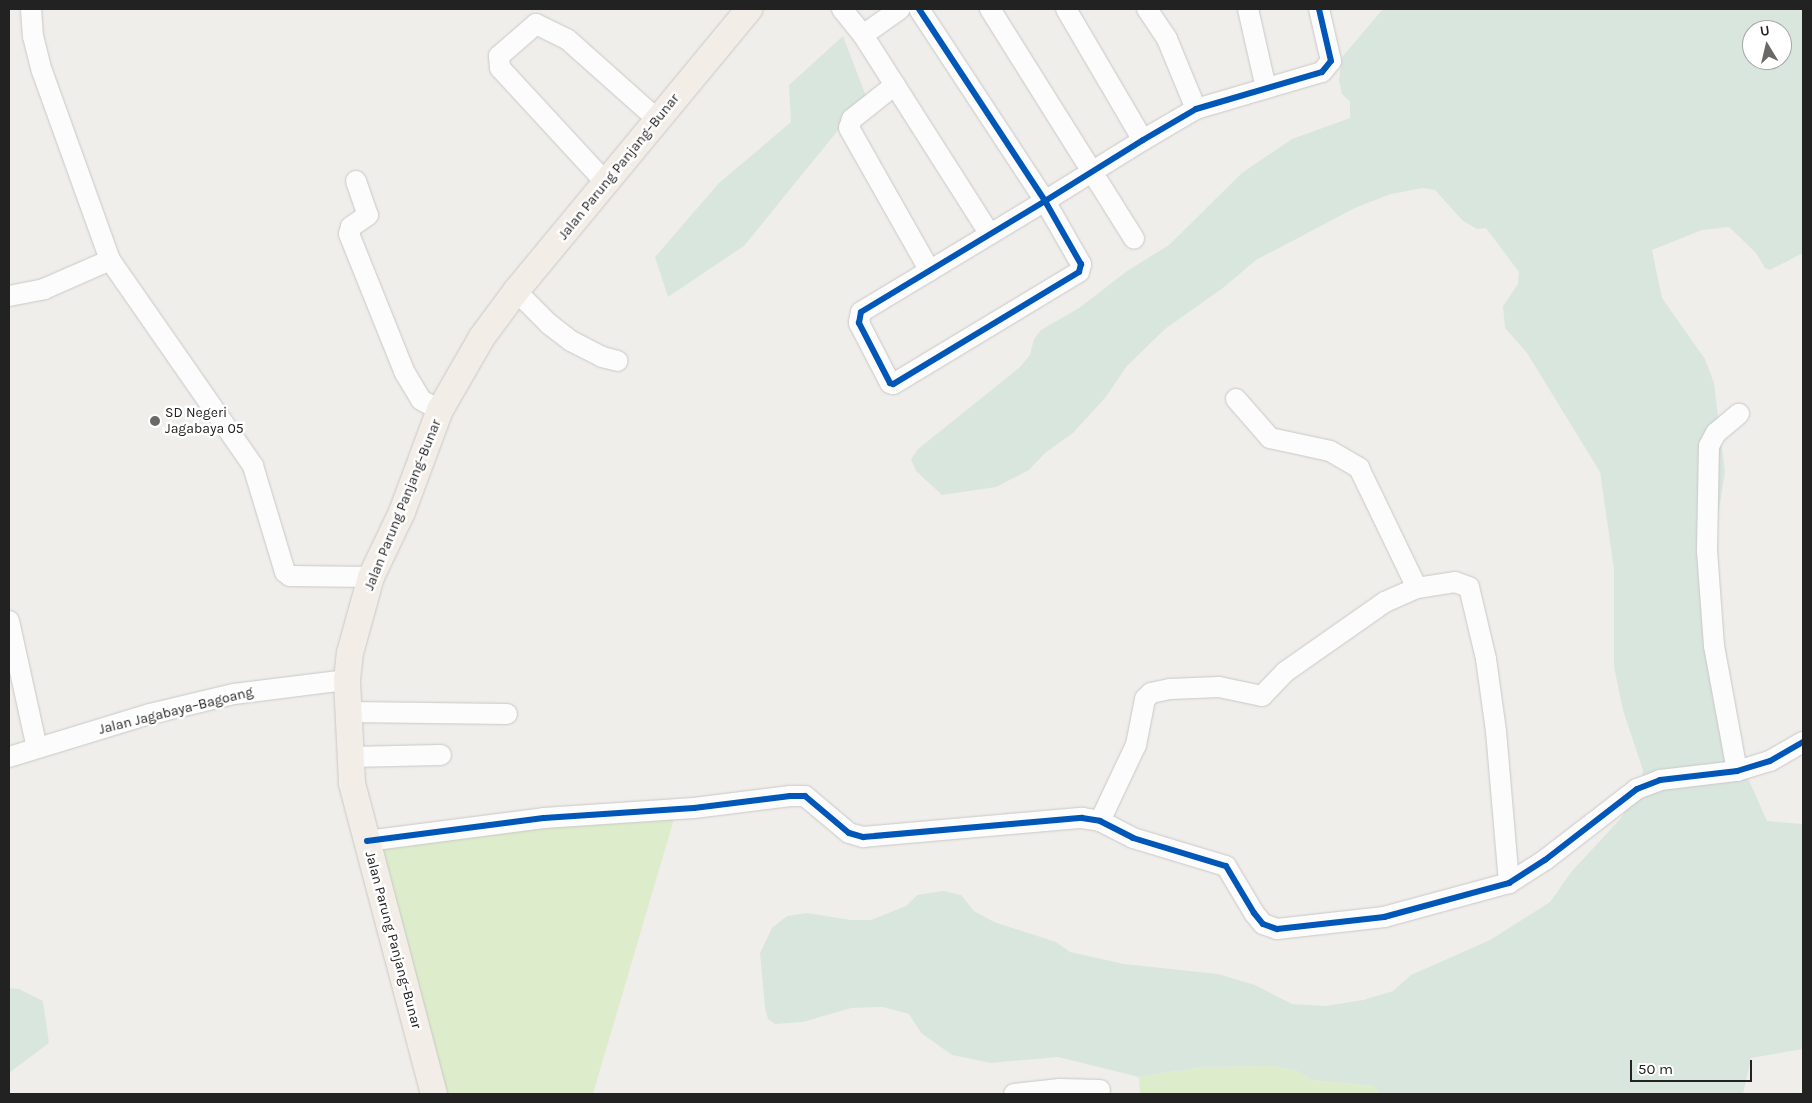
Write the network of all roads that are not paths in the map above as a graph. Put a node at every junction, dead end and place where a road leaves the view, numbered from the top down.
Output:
1 (32, 9) edge
2 (749, 9) edge
3 (842, 9) edge
4 (900, 9) edge
5 (919, 9) edge
6 (990, 9) edge
7 (1066, 9) edge
8 (1147, 9) edge
9 (1162, 9) edge
10 (1248, 9) edge
11 (1320, 9) edge
12 (535, 16) edge
13 (863, 34) junction
14 (1167, 39) junction
15 (895, 85) junction
16 (1266, 88) junction
17 (1196, 108) junction
18 (658, 120) junction
19 (1143, 140) junction
20 (1092, 172) junction
21 (356, 181) dead end
22 (606, 183) junction
23 (1045, 201) junction
24 (990, 234) junction
25 (1134, 239) dead end
26 (110, 260) junction
27 (930, 271) junction
28 (516, 291) junction
29 (9, 296) edge
30 (618, 361) dead end
31 (1236, 399) dead end
32 (440, 410) junction
33 (1739, 414) dead end
34 (372, 577) junction
35 (1417, 588) junction
36 (9, 621) edge
37 (347, 680) junction
38 (349, 712) junction
39 (507, 714) dead end
40 (1803, 742) edge
41 (37, 748) junction
42 (441, 755) dead end
43 (350, 757) junction
44 (9, 758) edge
45 (1737, 771) junction
46 (1100, 820) junction
47 (367, 841) junction
48 (1509, 883) junction
49 (1100, 1090) dead end
50 (434, 1094) edge
51 (1014, 1094) edge

1 - 26 street
2 - 18 main road, Jalan Parung Panjang–Bunar
3 - 13 street
4 - 13 street
5 - 23 street
6 - 20 street
7 - 19 street
8 - 14 street
9 - 14 street
10 - 16 street
11 - 16 street
12 - 18 street
12 - 22 street
13 - 15 street
14 - 17 street
15 - 24 street
15 - 27 street
16 - 17 street
17 - 19 street
18 - 22 main road, Jalan Parung Panjang–Bunar
19 - 20 street
20 - 23 street
20 - 25 street
21 - 32 street
22 - 28 main road, Jalan Parung Panjang–Bunar
23 - 24 street
23 - 27 street
24 - 27 street
26 - 29 street
26 - 34 street
28 - 30 street
28 - 32 main road, Jalan Parung Panjang–Bunar
31 - 35 street
32 - 34 main road, Jalan Parung Panjang–Bunar
33 - 45 street
34 - 37 main road, Jalan Parung Panjang–Bunar
35 - 46 street
35 - 48 street
36 - 41 street
37 - 38 main road, Jalan Parung Panjang–Bunar
37 - 41 street, Jalan Jagabaya–Bagoang
38 - 39 street
38 - 43 main road, Jalan Parung Panjang–Bunar
40 - 45 street
41 - 44 street, Jalan Jagabaya–Bagoang
42 - 43 street
43 - 47 main road, Jalan Parung Panjang–Bunar
45 - 48 street
46 - 47 street
46 - 48 street
47 - 50 main road, Jalan Parung Panjang–Bunar
49 - 51 street

